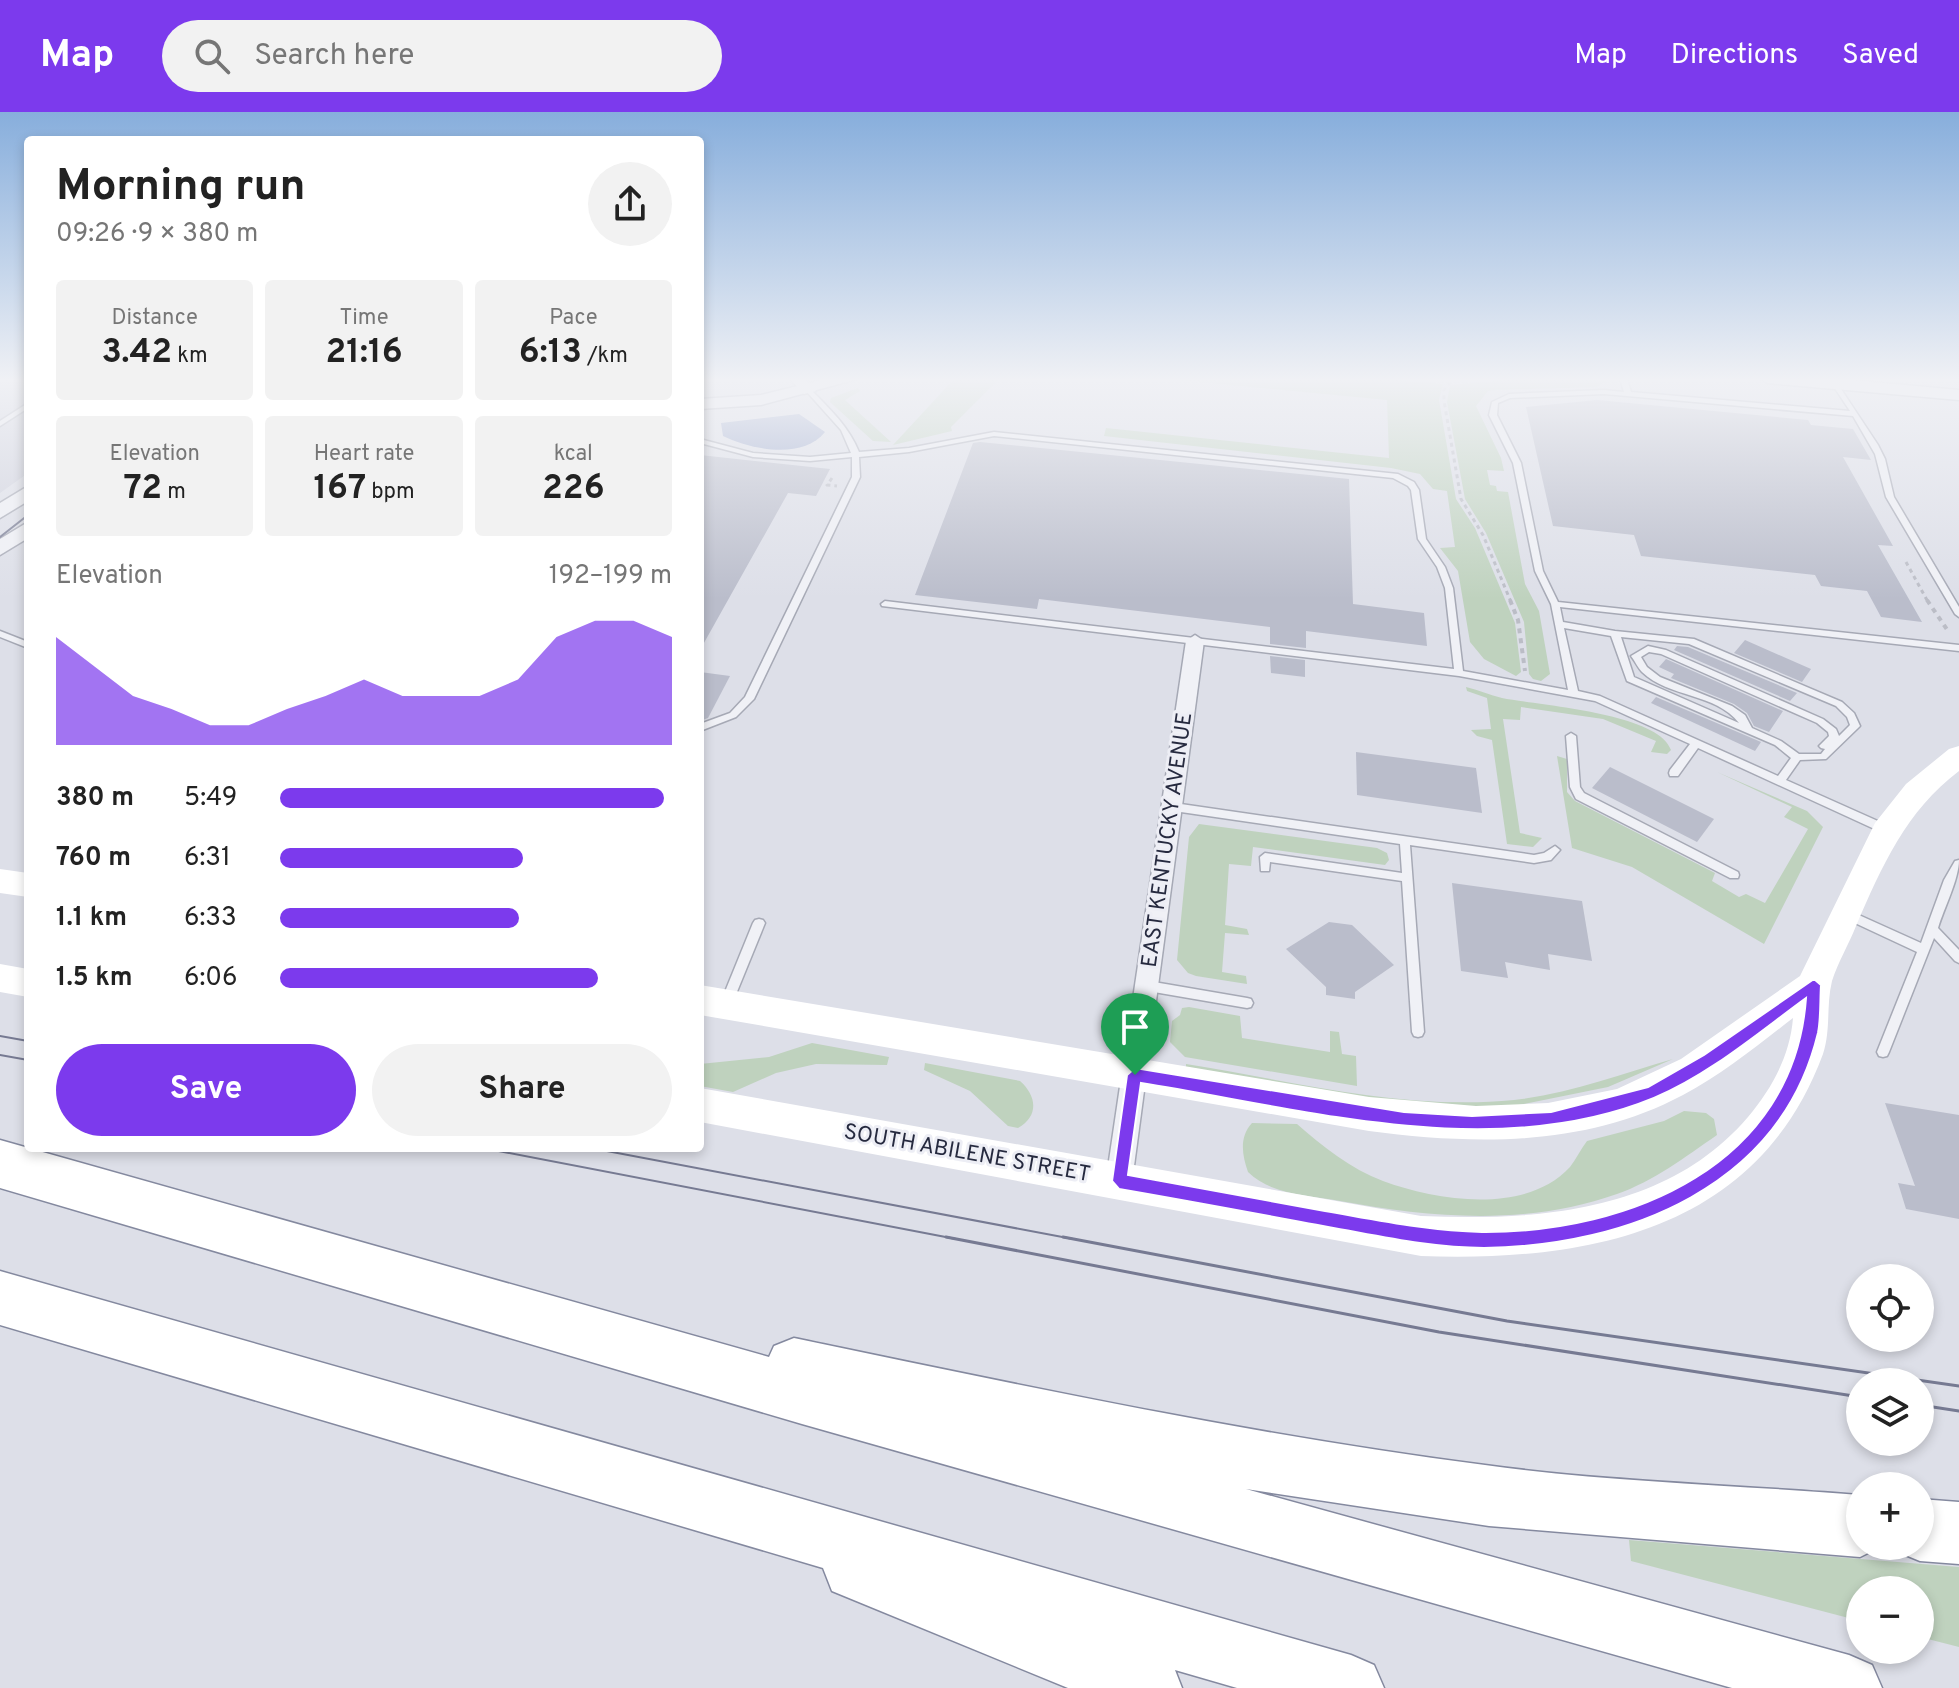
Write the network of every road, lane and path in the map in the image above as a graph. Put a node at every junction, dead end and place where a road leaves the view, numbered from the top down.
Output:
1 (749, 452) edge
2 (854, 452) edge
3 (893, 452) edge
4 (1166, 452) edge
5 (1453, 452) edge
6 (1511, 452) edge
7 (1878, 452) edge
8 (856, 455) junction
9 (24, 495) edge
10 (0, 512) edge
11 (24, 531) edge
12 (0, 549) edge
13 (1903, 557) dead end
14 (885, 604) dead end
15 (1555, 604) junction
16 (1959, 614) edge
17 (1560, 624) junction
18 (1948, 631) dead end
19 (0, 634) edge
20 (1615, 634) junction
21 (1195, 641) junction
22 (24, 643) edge
23 (1959, 648) edge
24 (1459, 673) junction
25 (1526, 676) dead end
26 (1574, 695) junction
27 (704, 726) edge
28 (1748, 730) junction
29 (1571, 736) dead end
30 (1697, 742) junction
31 (1959, 756) edge
32 (1797, 757) junction
33 (1812, 757) junction
34 (1674, 773) dead end
35 (1780, 780) junction
36 (1174, 807) junction
37 (1885, 829) junction
38 (1405, 842) junction
39 (1555, 850) dead end
40 (1959, 864) edge
41 (1265, 868) dead end
42 (1734, 875) dead end
43 (1408, 878) junction
44 (0, 881) edge
45 (24, 884) edge
46 (1845, 913) junction
47 (759, 923) dead end
48 (1932, 929) junction
49 (1924, 950) junction
50 (1959, 958) edge
51 (0, 978) edge
52 (24, 982) edge
53 (1814, 985) junction
54 (1148, 986) junction
55 (713, 1002) edge
56 (1247, 1003) dead end
57 (1418, 1032) dead end
58 (1883, 1052) dead end
59 (1135, 1075) junction
60 (704, 1106) edge
61 (0, 1164) edge
62 (1119, 1181) junction
63 (0, 1298) edge
64 (487, 1302) junction
65 (649, 1486) junction
66 (1846, 1525) edge
67 (1934, 1531) edge
68 (1959, 1533) edge
69 (1149, 1688) edge
70 (1351, 1688) edge
71 (1849, 1688) edge

1 - 8 lane
2 - 8 lane
3 - 8 lane
4 - 24 lane
5 - 25 path
6 - 15 lane
7 - 16 lane
8 - 27 lane
9 - 10 street
11 - 12 street
13 - 18 path
14 - 21 lane
15 - 17 lane
15 - 23 lane
17 - 20 lane
17 - 26 lane
19 - 22 lane
20 - 28 lane
20 - 33 lane
21 - 24 lane
21 - 36 street, EAST KENTUCKY AVENUE
24 - 26 lane
26 - 30 lane
28 - 32 lane
28 - 33 lane
29 - 42 lane
30 - 34 lane
30 - 35 lane
31 - 37 main road, SOUTH ABILENE STREET
32 - 33 lane
32 - 35 lane
35 - 37 lane
36 - 38 lane
36 - 54 street, EAST KENTUCKY AVENUE
37 - 46 main road, SOUTH ABILENE STREET
38 - 39 lane
38 - 43 lane
40 - 48 lane
41 - 43 lane
43 - 57 lane
44 - 45 main road
46 - 49 lane
46 - 53 main road, SOUTH ABILENE STREET
47 - 55 lane
48 - 49 lane
48 - 50 lane
49 - 58 lane
51 - 52 main road
53 - 59 main road
53 - 62 main road, SOUTH ABILENE STREET
54 - 56 lane
54 - 59 street, EAST KENTUCKY AVENUE
55 - 59 main road
59 - 62 street, EAST KENTUCKY AVENUE
60 - 62 main road, SOUTH ABILENE STREET
61 - 64 highway
63 - 65 highway
64 - 66 highway
64 - 71 highway
65 - 69 highway
65 - 70 highway
67 - 68 highway

